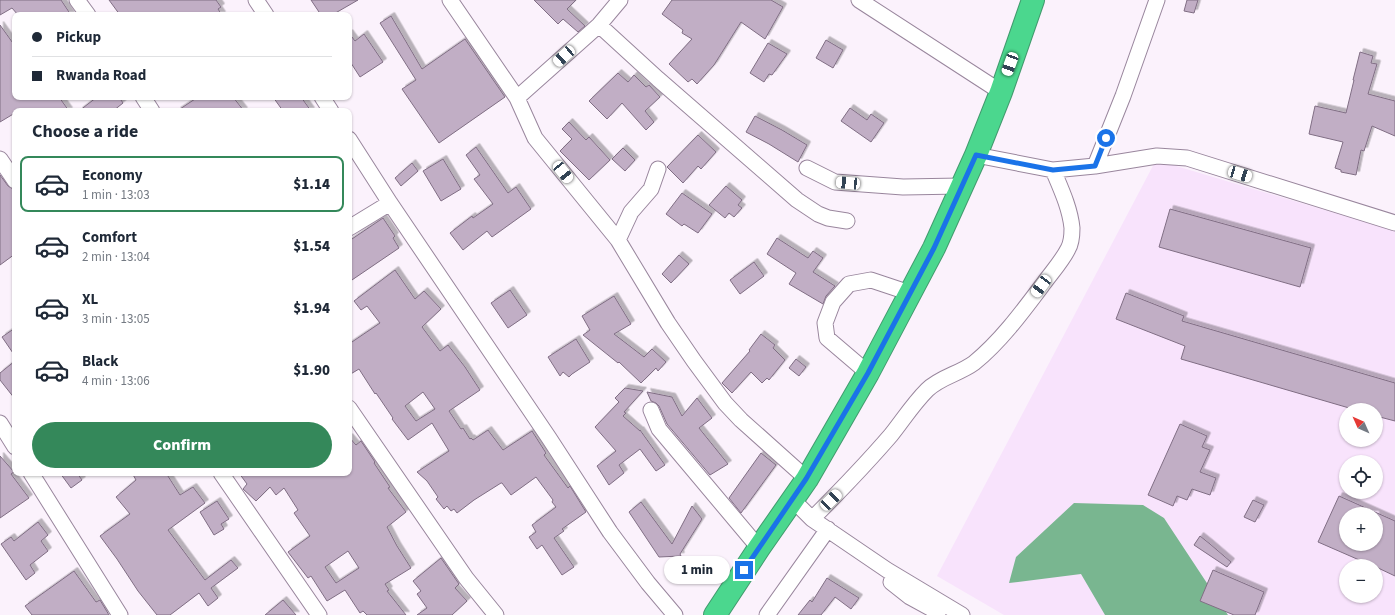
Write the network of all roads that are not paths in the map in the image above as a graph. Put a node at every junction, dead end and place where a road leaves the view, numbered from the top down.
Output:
1 (77, 0) edge
2 (256, 0) edge
3 (450, 0) edge
4 (620, 0) edge
5 (859, 0) edge
6 (1033, 0) edge
7 (1157, 0) edge
8 (86, 12) edge
9 (264, 12) edge
10 (599, 25) junction
11 (1001, 92) junction
12 (517, 98) junction
13 (352, 144) edge
14 (976, 155) junction
15 (0, 158) edge
16 (1095, 166) junction
17 (807, 168) dead end
18 (658, 169) dead end
19 (1053, 170) junction
20 (12, 176) edge
21 (961, 186) junction
22 (390, 202) junction
23 (847, 221) dead end
24 (1395, 223) edge
25 (352, 226) edge
26 (618, 240) junction
27 (910, 294) junction
28 (868, 373) junction
29 (650, 410) dead end
30 (352, 412) edge
31 (7, 426) edge
32 (12, 439) edge
33 (33, 476) edge
34 (223, 476) edge
35 (806, 479) junction
36 (793, 500) junction
37 (812, 519) junction
38 (828, 529) junction
39 (759, 548) junction
40 (887, 570) junction
41 (120, 615) edge
42 (319, 615) edge
43 (496, 615) edge
44 (675, 615) edge
45 (715, 615) edge
46 (767, 615) edge
47 (938, 615) edge
48 (962, 615) edge

1 - 8 street
2 - 9 street
3 - 12 street
4 - 10 street
5 - 11 street
6 - 11 highway
7 - 16 street
10 - 12 street
10 - 23 street
11 - 14 highway
12 - 26 street
13 - 22 street
14 - 19 street
14 - 21 highway
15 - 20 street
16 - 19 street
16 - 24 street
17 - 21 street
18 - 26 street
19 - 37 street
21 - 27 highway
22 - 25 street
22 - 44 street
26 - 35 street
27 - 28 highway
27 - 28 street
28 - 35 highway
29 - 39 street
30 - 43 street
31 - 32 street
33 - 41 street
34 - 42 street
35 - 36 highway
36 - 37 street
36 - 39 highway
37 - 38 street
38 - 40 street
38 - 46 street
39 - 45 highway
40 - 47 street
40 - 48 street

